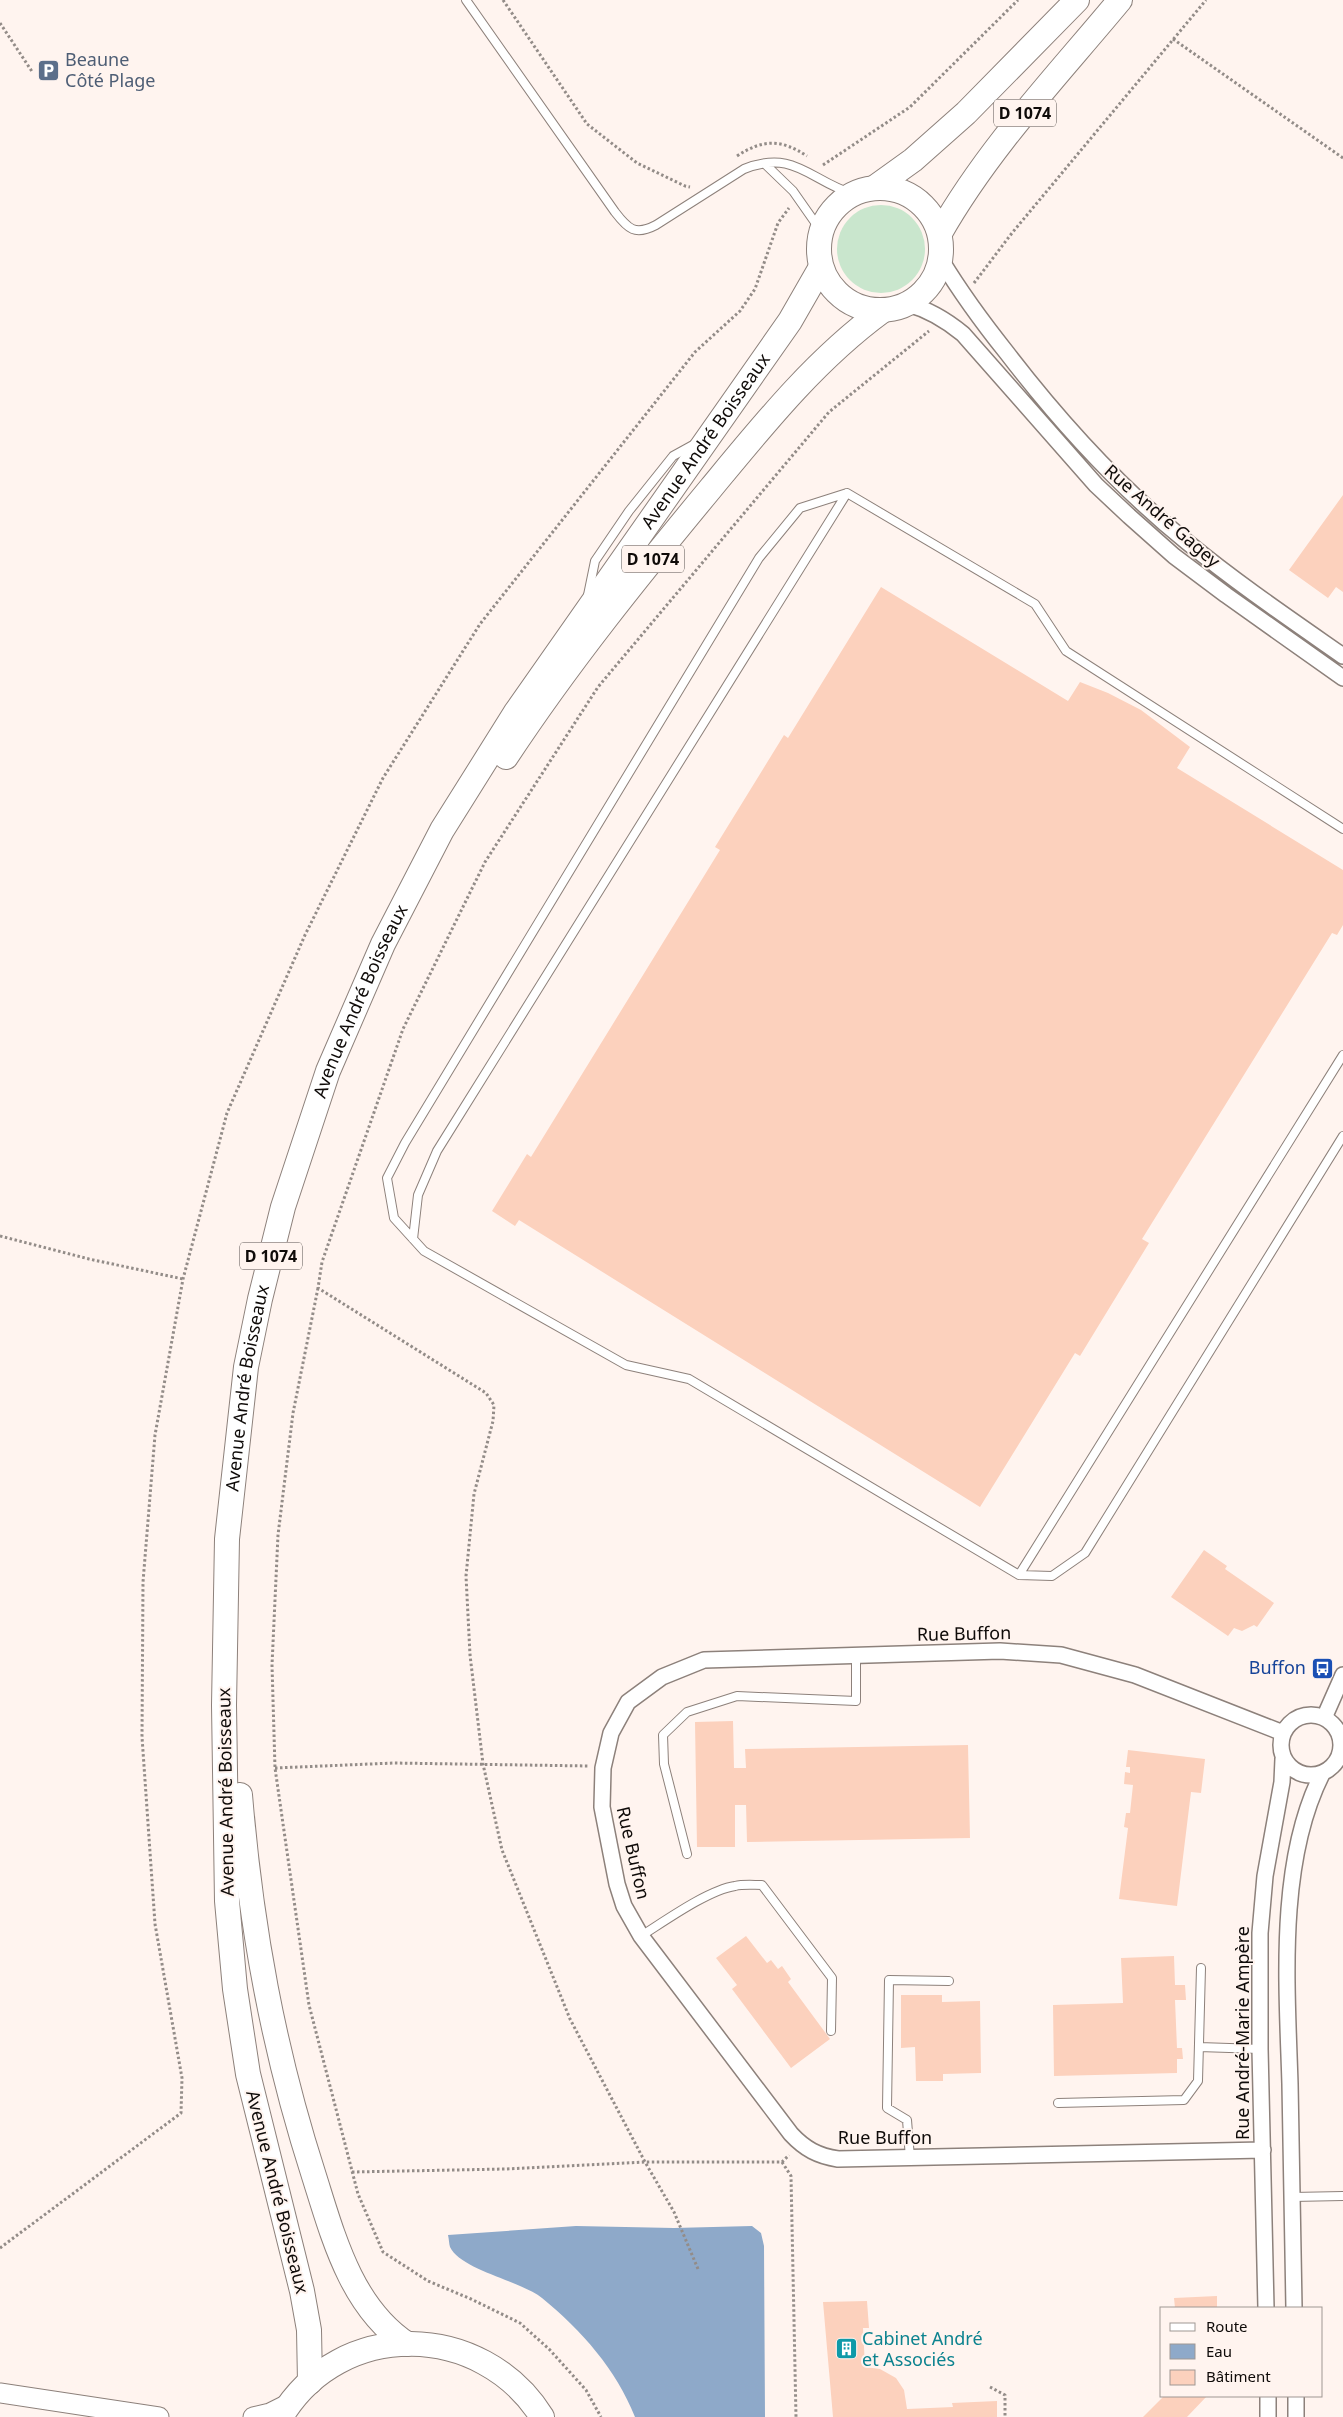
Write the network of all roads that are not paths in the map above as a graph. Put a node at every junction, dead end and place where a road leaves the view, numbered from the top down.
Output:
1 (466, 0) edge
2 (1077, 0) edge
3 (1120, 0) edge
4 (765, 164) junction
5 (863, 191) junction
6 (821, 231) junction
7 (940, 233) junction
8 (941, 260) junction
9 (821, 267) junction
10 (908, 304) junction
11 (882, 311) junction
12 (847, 494) junction
13 (1343, 656) edge
14 (1343, 678) edge
15 (1343, 829) edge
16 (1343, 1055) edge
17 (1343, 1136) edge
18 (1340, 1146) edge
19 (413, 1239) junction
20 (1019, 1575) junction
21 (856, 1656) junction
22 (1343, 1675) edge
23 (1324, 1718) junction
24 (1283, 1733) junction
25 (1341, 1755) edge
26 (1283, 1759) junction
27 (1322, 1774) junction
28 (687, 1854) dead end
29 (641, 1936) junction
30 (1201, 1968) dead end
31 (949, 1981) dead end
32 (832, 2031) dead end
33 (1199, 2047) junction
34 (1260, 2049) junction
35 (1058, 2104) dead end
36 (1262, 2150) junction
37 (910, 2158) junction
38 (1343, 2196) edge
39 (1292, 2197) junction
40 (1266, 2307) edge
41 (1294, 2307) edge
42 (407, 2344) junction
43 (310, 2382) junction
44 (0, 2393) edge
45 (1268, 2397) edge
46 (1296, 2397) edge
47 (286, 2409) edge
48 (159, 2417) edge
49 (253, 2417) edge
50 (542, 2417) edge
51 (1268, 2417) edge
52 (1296, 2417) edge

1 - 4 lane
2 - 5 main road, D 1074
3 - 7 main road, D 1074
4 - 5 lane
4 - 6 lane
5 - 6 main road
5 - 7 main road
6 - 9 main road
7 - 8 main road
8 - 10 main road
8 - 13 street, Rue André Gagey
9 - 11 main road
9 - 43 main road, Avenue André Boisseaux / D 1074
10 - 11 main road
10 - 14 street, Rue André Gagey
11 - 42 main road, Avenue André Boisseaux / D 1074
12 - 15 lane
12 - 19 lane
12 - 19 lane
16 - 20 lane
17 - 18 lane
18 - 20 lane
19 - 20 lane
21 - 24 street, Rue Buffon
21 - 28 lane
21 - 29 street, Rue Buffon
22 - 23 street
23 - 24 street
23 - 25 street
24 - 26 street, Rue André-Marie Ampère
25 - 27 street
26 - 27 street
26 - 34 street, Rue André-Marie Ampère
27 - 39 street
29 - 32 lane
29 - 37 street, Rue Buffon
30 - 33 lane
31 - 37 lane
33 - 34 lane
33 - 35 lane
34 - 36 street, Rue André-Marie Ampère
36 - 37 street, Rue Buffon
36 - 40 street, Rue André-Marie Ampère
38 - 39 lane
39 - 41 street
42 - 43 main road
42 - 50 main road
43 - 47 main road
44 - 48 street
45 - 51 street
46 - 52 street
47 - 49 street

